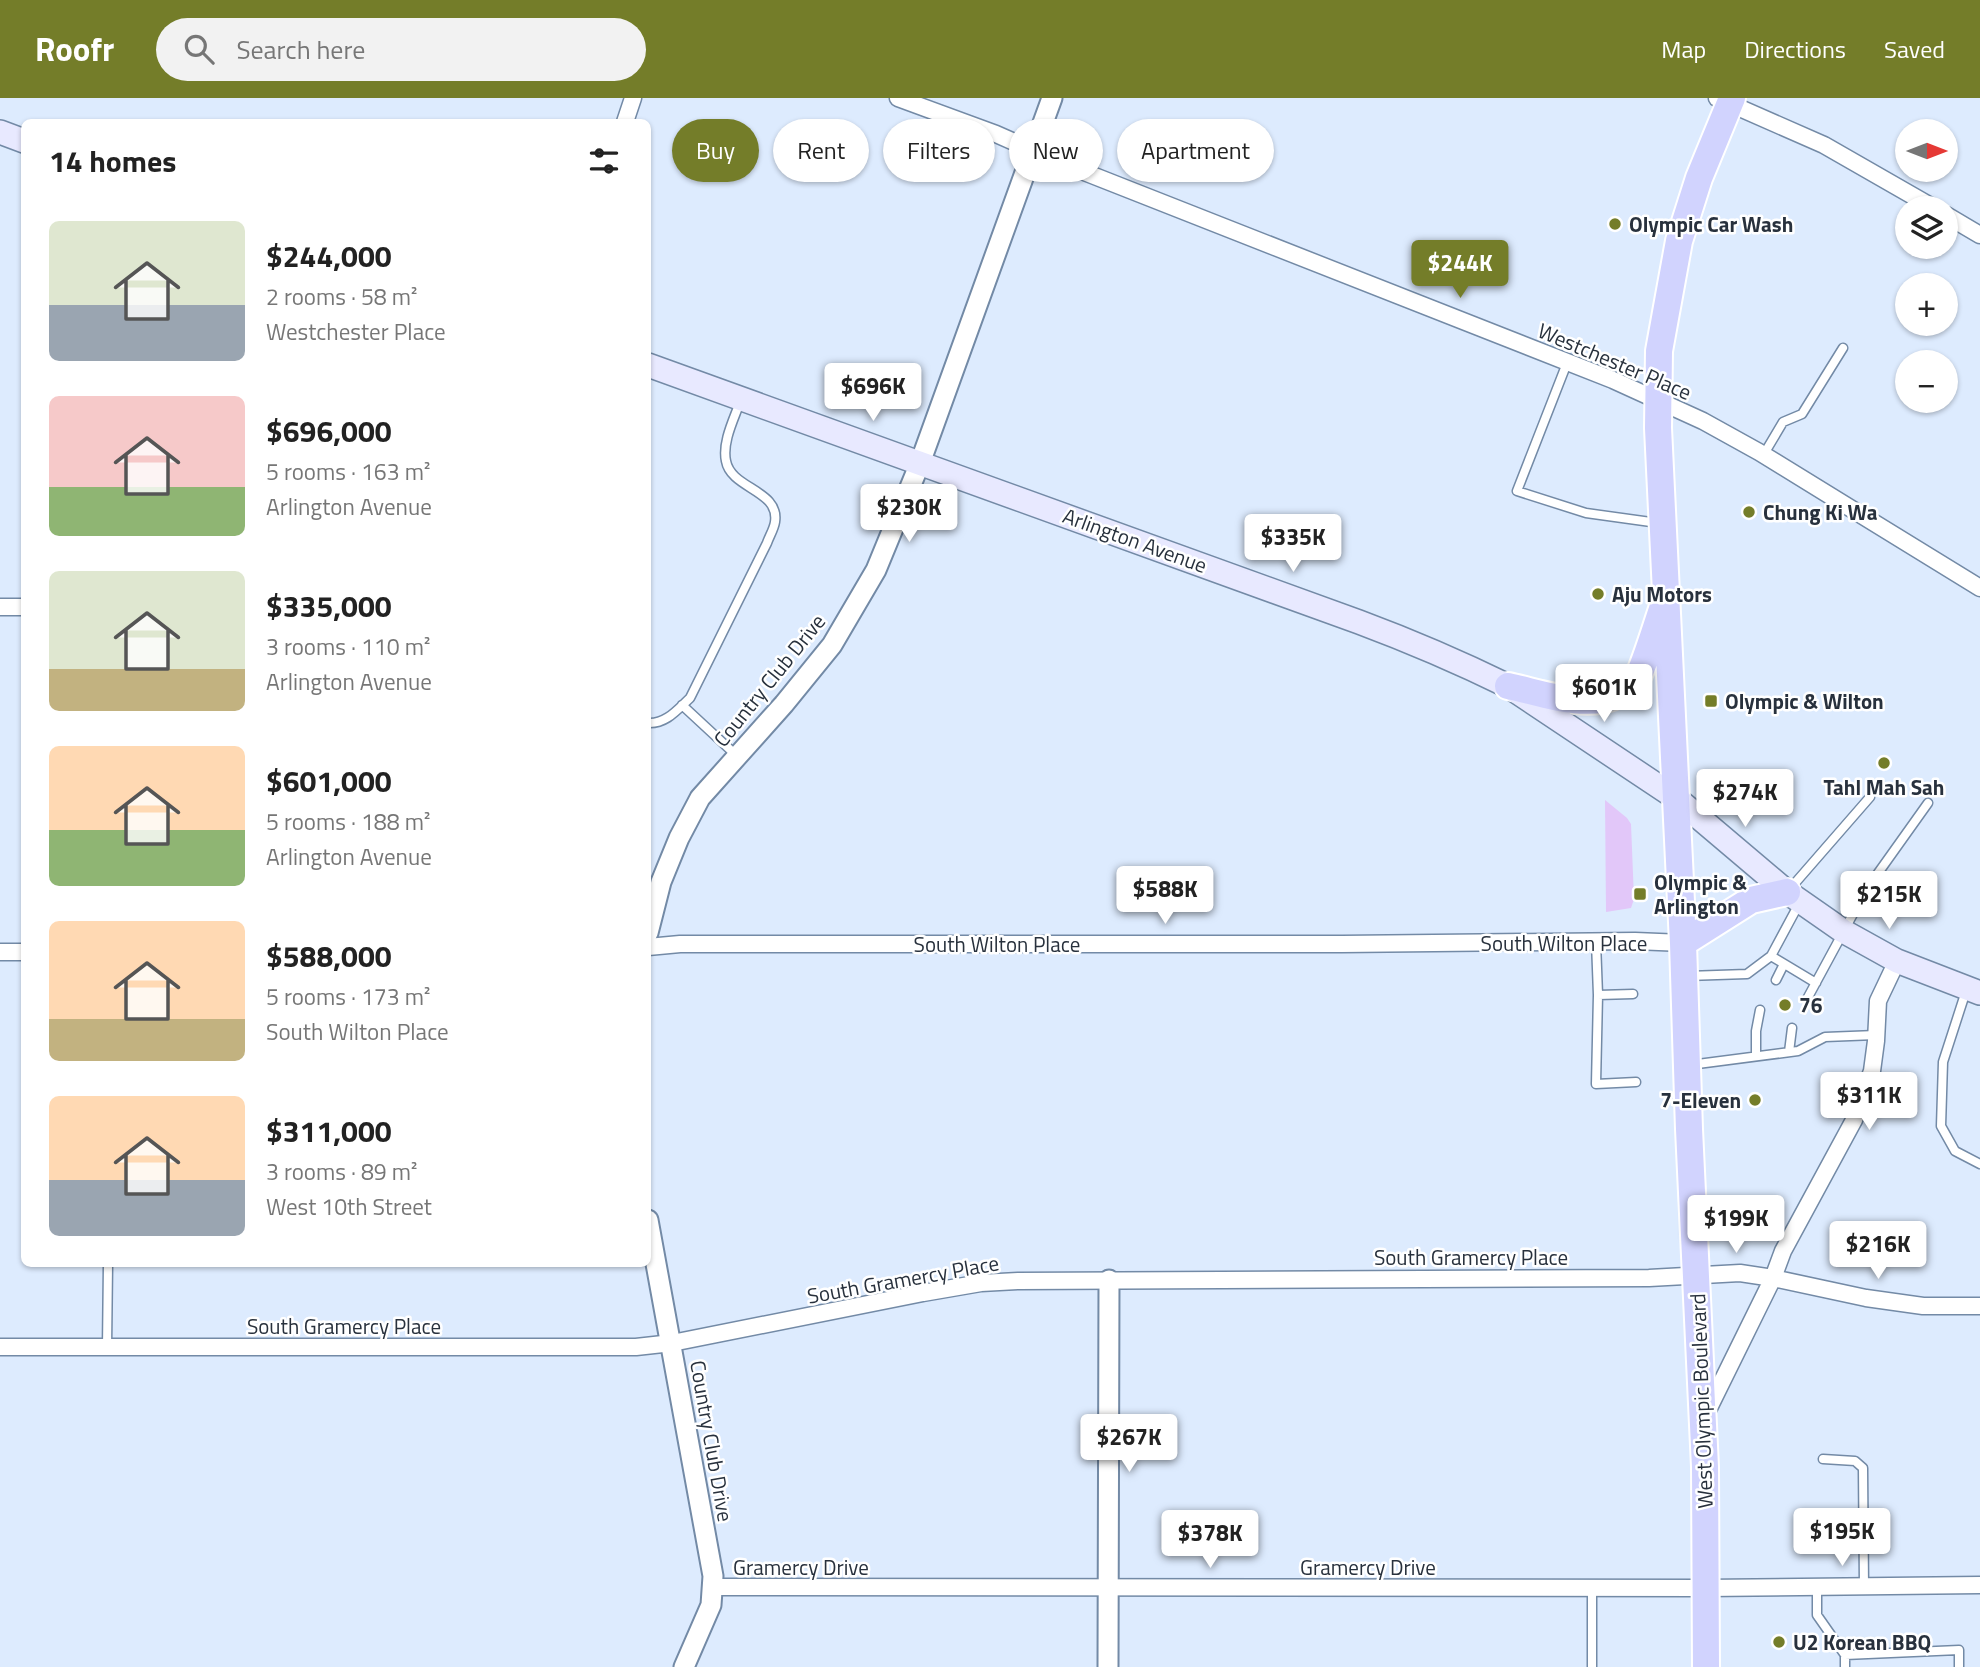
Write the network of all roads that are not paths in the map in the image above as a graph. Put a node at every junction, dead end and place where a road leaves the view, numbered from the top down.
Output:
1 (633, 98) edge
2 (898, 98) edge
3 (1052, 98) edge
4 (1726, 100) edge
5 (626, 119) edge
6 (1045, 119) edge
7 (0, 132) edge
8 (21, 140) edge
9 (1009, 140) edge
10 (1103, 179) edge
11 (1022, 182) edge
12 (1913, 196) edge
13 (1958, 222) edge
14 (1980, 235) edge
15 (1843, 348) dead end
16 (1567, 363) junction
17 (651, 366) edge
18 (741, 399) junction
19 (1659, 401) junction
20 (1764, 454) junction
21 (920, 463) junction
22 (1662, 524) junction
23 (1980, 588) edge
24 (1666, 598) junction
25 (0, 607) edge
26 (21, 607) edge
27 (1508, 686) junction
28 (682, 705) junction
29 (651, 724) edge
30 (737, 756) junction
31 (1870, 797) dead end
32 (1676, 798) junction
33 (1928, 803) dead end
34 (1793, 897) junction
35 (651, 921) edge
36 (1843, 931) junction
37 (1596, 942) junction
38 (1683, 943) junction
39 (651, 947) edge
40 (0, 952) edge
41 (21, 952) edge
42 (1771, 956) junction
43 (1897, 961) junction
44 (1784, 964) junction
45 (1684, 976) junction
46 (1776, 981) dead end
47 (1816, 983) junction
48 (1973, 990) edge
49 (1633, 994) dead end
50 (1598, 995) junction
51 (1807, 999) dead end
52 (1760, 1010) dead end
53 (1792, 1028) dead end
54 (1877, 1035) junction
55 (1789, 1052) junction
56 (1756, 1056) junction
57 (1687, 1066) junction
58 (1636, 1082) dead end
59 (1980, 1164) edge
60 (651, 1235) edge
61 (108, 1267) edge
62 (1696, 1274) junction
63 (1773, 1278) junction
64 (1109, 1280) junction
65 (1980, 1306) edge
66 (672, 1343) junction
67 (0, 1347) edge
68 (107, 1348) junction
69 (1703, 1419) junction
70 (1823, 1460) dead end
71 (1980, 1586) edge
72 (714, 1587) junction
73 (1817, 1587) junction
74 (1864, 1587) junction
75 (1108, 1588) junction
76 (1592, 1588) junction
77 (1705, 1588) junction
78 (1845, 1655) junction
79 (684, 1667) edge
80 (1108, 1667) edge
81 (1592, 1667) edge
82 (1706, 1667) edge
83 (1845, 1667) edge
84 (1959, 1667) edge

1 - 5 street
2 - 9 street, Westchester Place
3 - 6 street, Country Club Drive
4 - 12 street
4 - 19 main road, West Olympic Boulevard
7 - 8 main road
10 - 16 street, Westchester Place
11 - 21 street, Country Club Drive
13 - 14 street
15 - 20 lane
16 - 19 street, Westchester Place
16 - 22 lane
17 - 18 main road, Arlington Avenue
18 - 21 main road, Arlington Avenue
18 - 28 lane
19 - 20 street, Westchester Place
19 - 22 main road, West Olympic Boulevard
20 - 23 street, Westchester Place
21 - 27 main road, Arlington Avenue
21 - 30 street, Country Club Drive
22 - 24 main road, West Olympic Boulevard
24 - 27 main road
24 - 32 main road, West Olympic Boulevard
25 - 26 street
27 - 32 main road, Arlington Avenue
28 - 29 lane
28 - 30 lane
30 - 35 street, Country Club Drive
31 - 34 lane
32 - 34 main road
32 - 38 main road, West Olympic Boulevard
33 - 36 lane
34 - 36 main road
34 - 38 main road
34 - 42 lane
36 - 43 main road
36 - 47 lane
37 - 38 street, South Wilton Place
37 - 39 street, South Wilton Place
37 - 50 lane
38 - 45 main road, West Olympic Boulevard
40 - 41 street
42 - 44 lane
42 - 45 lane
43 - 48 main road
43 - 54 street
44 - 46 lane
44 - 47 lane
45 - 57 main road, West Olympic Boulevard
47 - 51 lane
48 - 59 lane
49 - 50 lane
50 - 58 lane
52 - 56 lane
53 - 55 lane
54 - 55 lane
54 - 63 street
55 - 56 lane
56 - 57 lane
57 - 62 main road, West Olympic Boulevard
60 - 66 street, Country Club Drive
61 - 68 lane
62 - 63 street, South Gramercy Place
62 - 64 street, South Gramercy Place
62 - 69 main road, West Olympic Boulevard
63 - 65 street, South Gramercy Place
63 - 69 street
64 - 66 street, South Gramercy Place
64 - 75 street
66 - 68 street, South Gramercy Place
66 - 72 street, Country Club Drive
67 - 68 street, South Gramercy Place
69 - 77 main road, West Olympic Boulevard
70 - 74 lane
71 - 74 street, Gramercy Drive
72 - 75 street, Gramercy Drive
72 - 79 street, Country Club Drive
73 - 74 street, Gramercy Drive
73 - 77 street, Gramercy Drive
73 - 78 lane
75 - 76 street, Gramercy Drive
75 - 80 street
76 - 77 street, Gramercy Drive
76 - 81 lane
77 - 82 main road, West Olympic Boulevard
78 - 83 lane
78 - 84 lane

